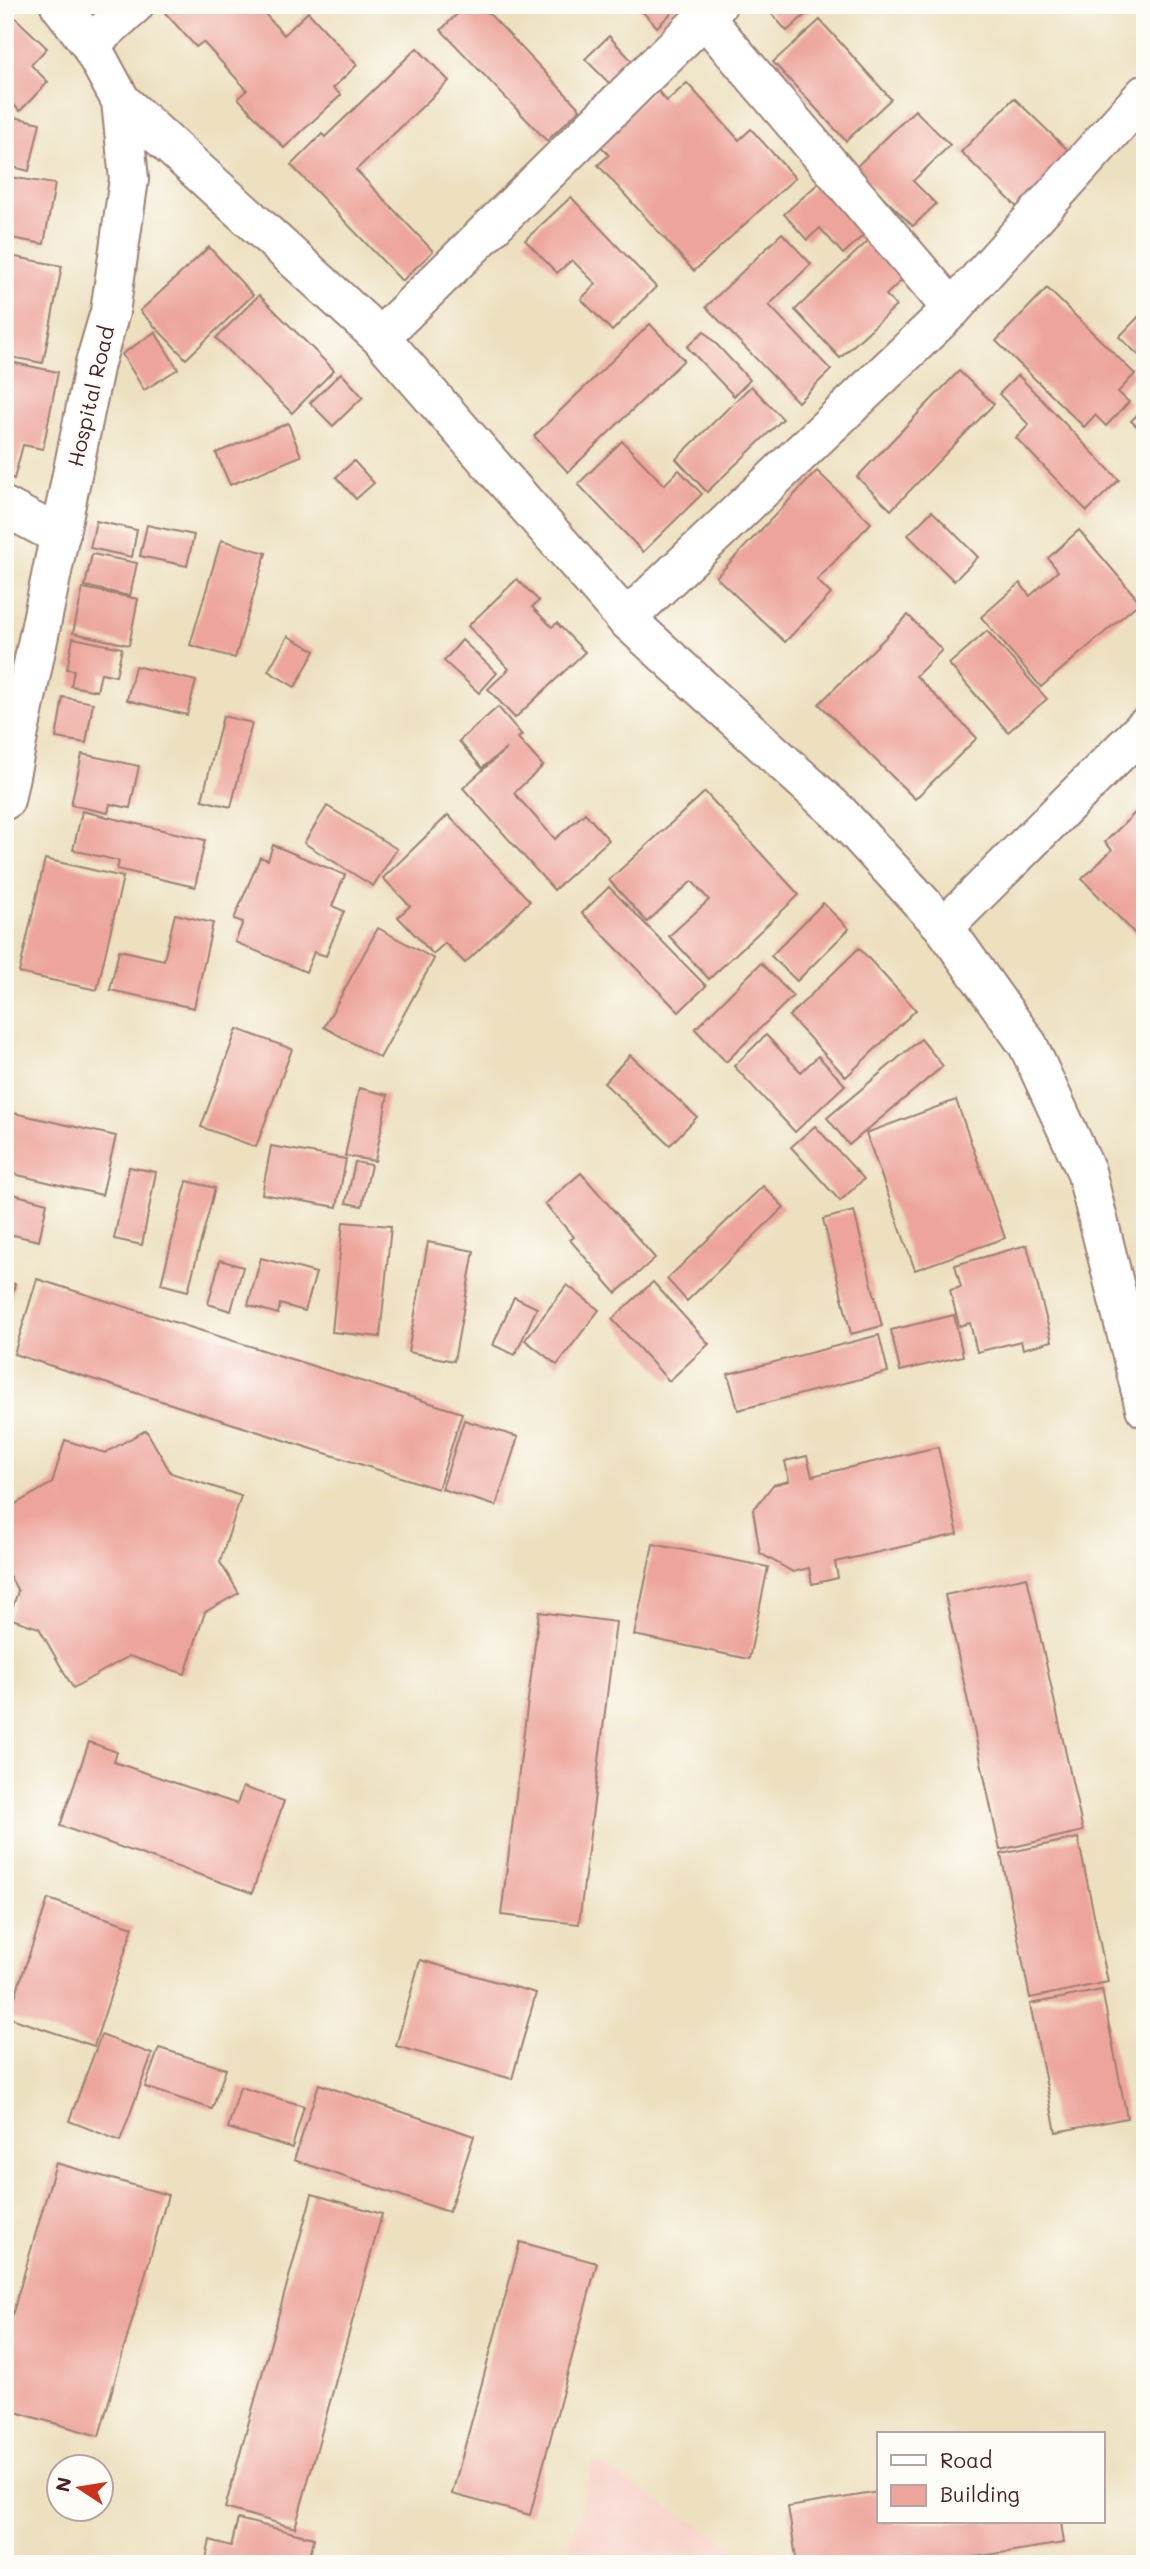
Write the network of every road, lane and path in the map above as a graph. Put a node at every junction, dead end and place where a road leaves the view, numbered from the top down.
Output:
1 (60, 5) edge
2 (134, 5) edge
3 (711, 11) edge
4 (90, 44) junction
5 (1145, 94) edge
6 (121, 101) junction
7 (952, 309) junction
8 (380, 337) junction
9 (5, 508) edge
10 (60, 536) junction
11 (626, 619) junction
12 (1145, 727) edge
13 (5, 800) edge
14 (944, 927) junction
15 (1145, 1408) edge

1 - 4 street, Hospital Road
2 - 4 street
3 - 7 street
3 - 8 street
4 - 6 street, Hospital Road
5 - 7 street
6 - 8 street
6 - 10 street, Hospital Road
7 - 11 street
8 - 11 street
9 - 10 street
10 - 13 street, Hospital Road
11 - 14 street
12 - 14 street
14 - 15 street

